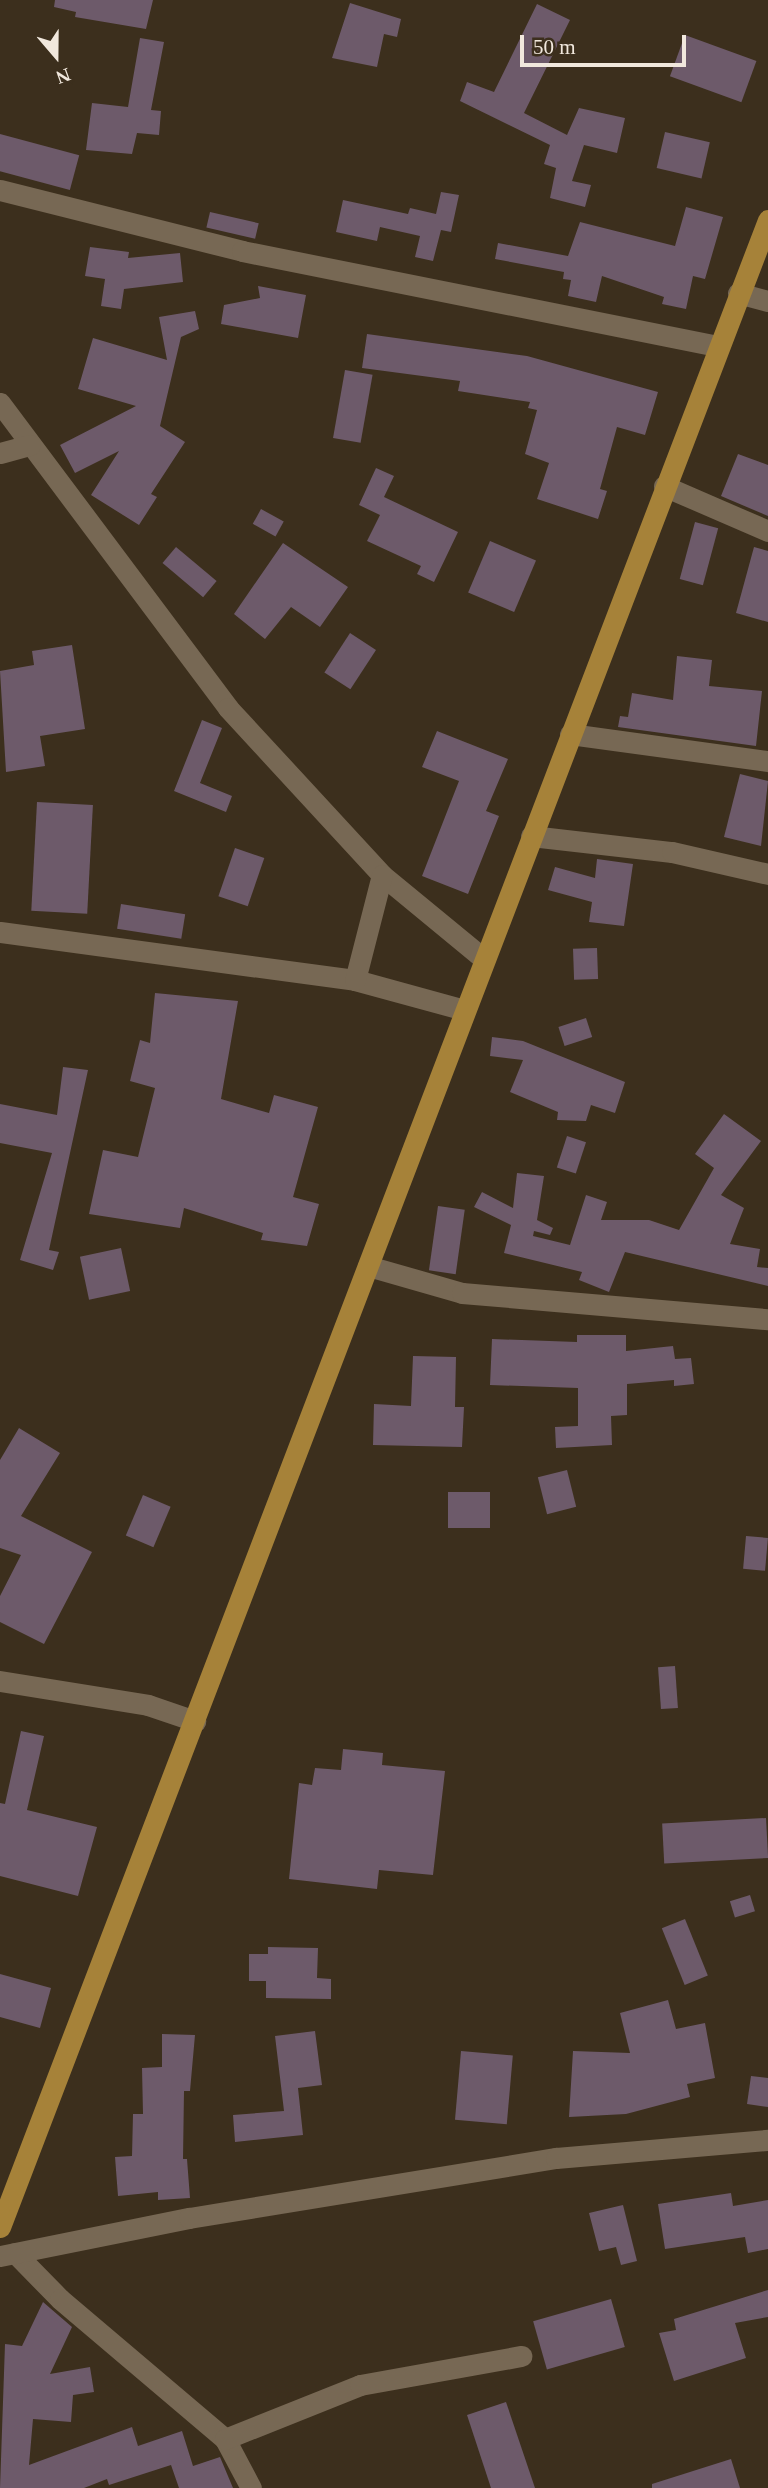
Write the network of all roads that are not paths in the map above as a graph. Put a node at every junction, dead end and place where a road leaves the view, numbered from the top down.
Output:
1 (0, 190) edge
2 (768, 220) edge
3 (738, 293) junction
4 (768, 301) edge
5 (717, 346) junction
6 (0, 403) edge
7 (30, 445) junction
8 (0, 453) edge
9 (664, 486) junction
10 (768, 531) edge
11 (570, 734) junction
12 (768, 761) edge
13 (531, 836) junction
14 (768, 874) edge
15 (382, 875) junction
16 (0, 932) edge
17 (484, 960) junction
18 (355, 980) junction
19 (465, 1010) junction
20 (368, 1266) junction
21 (768, 1319) edge
22 (0, 1681) edge
23 (195, 1721) junction
24 (768, 2140) edge
25 (0, 2227) edge
26 (8, 2255) edge
27 (521, 2356) dead end
28 (226, 2439) junction
29 (251, 2488) edge

1 - 5 street
2 - 3 main road
3 - 4 street
3 - 5 main road
5 - 9 main road
6 - 7 street
7 - 8 street
7 - 15 street
9 - 10 street
9 - 11 main road
11 - 12 street
11 - 13 main road
13 - 14 street
13 - 17 main road
15 - 17 street
15 - 18 street
16 - 18 street
17 - 19 main road
18 - 19 street
19 - 20 main road
20 - 21 street
20 - 23 main road
22 - 23 street
23 - 25 main road
24 - 26 street
26 - 28 street
27 - 28 street
28 - 29 street

